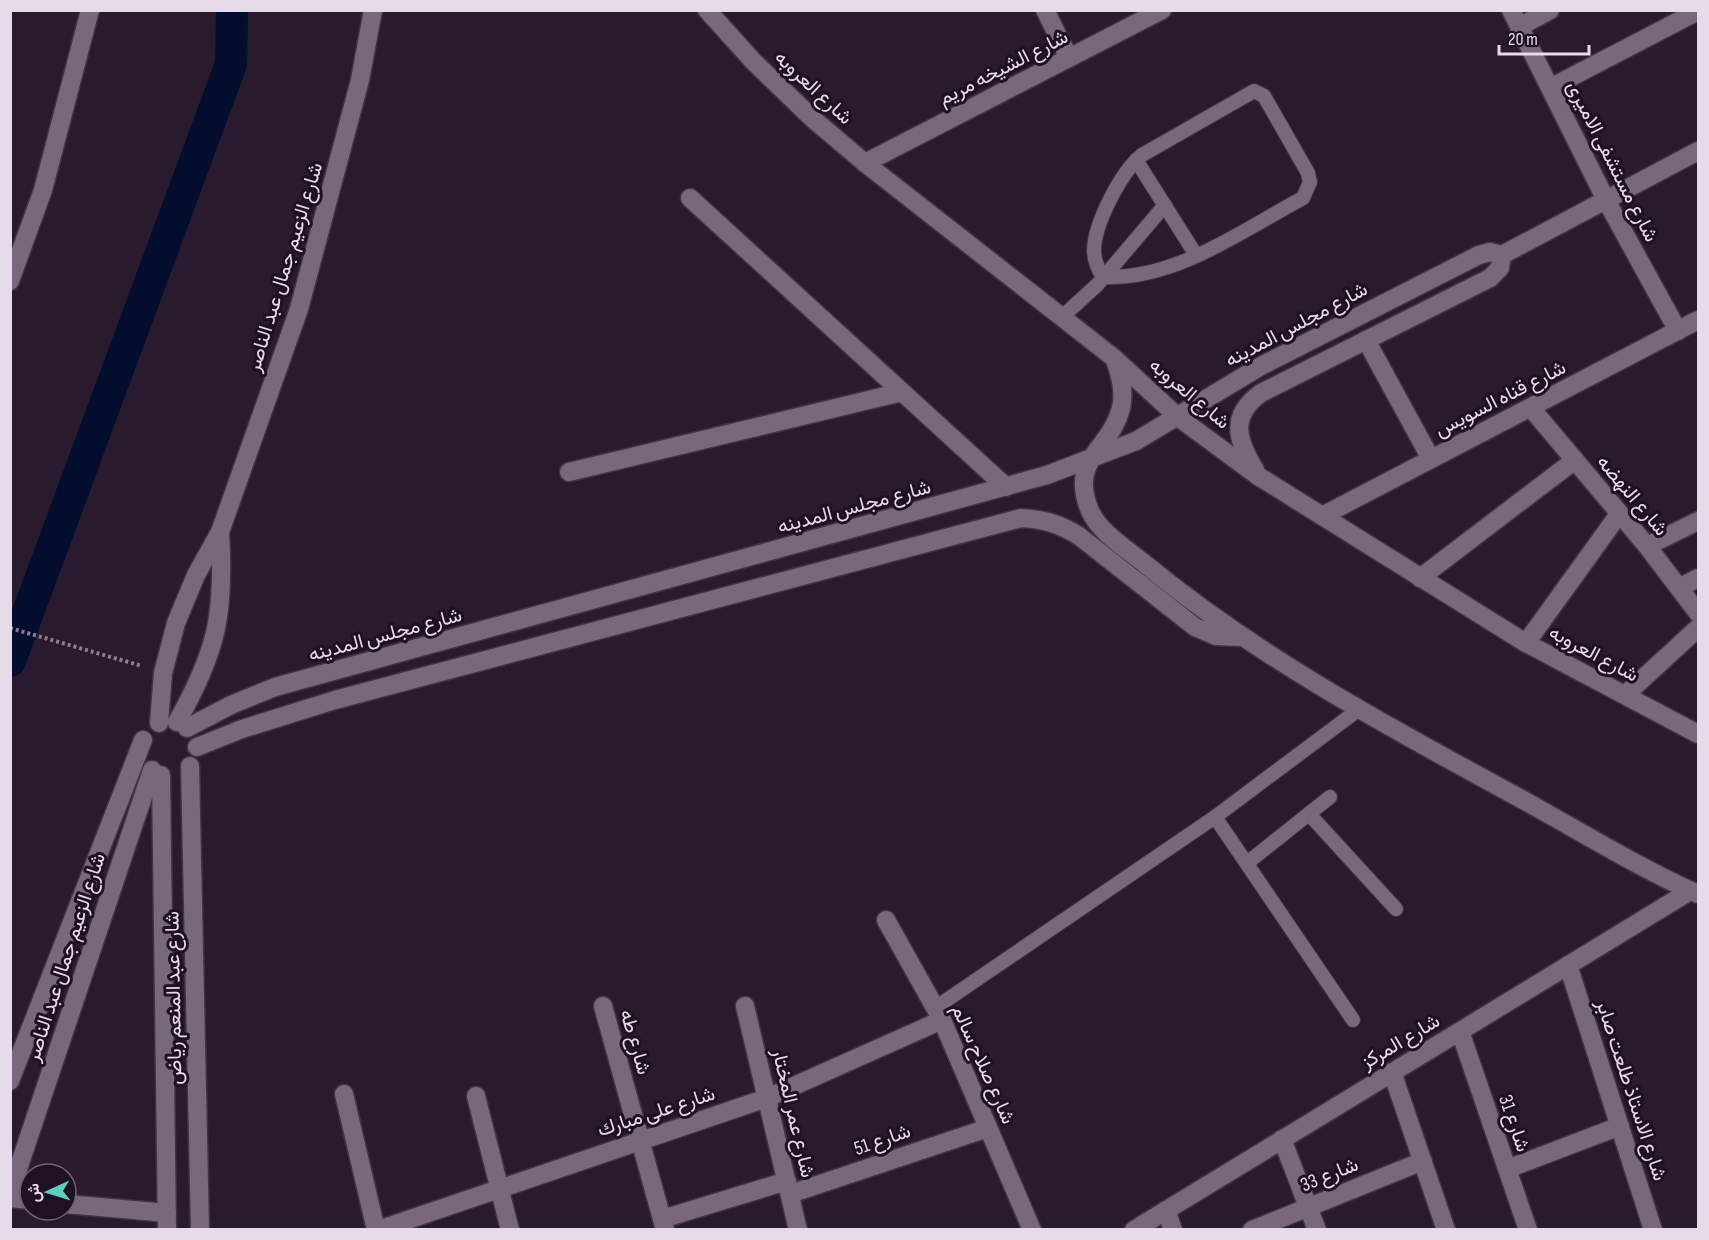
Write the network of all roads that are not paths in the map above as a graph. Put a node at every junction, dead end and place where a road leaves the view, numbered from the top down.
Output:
1 (90, 10) edge
2 (373, 10) edge
3 (707, 10) edge
4 (1045, 10) edge
5 (1550, 10) edge
6 (1698, 10) edge
7 (1152, 13) edge
8 (1515, 19) edge
9 (1069, 58) junction
10 (1550, 88) junction
11 (1698, 151) edge
12 (1136, 160) junction
13 (865, 163) junction
14 (690, 198) dead end
15 (1606, 200) junction
16 (1165, 205) junction
17 (1196, 255) junction
18 (1502, 255) junction
19 (1103, 277) junction
20 (10, 281) edge
21 (1062, 317) junction
22 (1698, 320) edge
23 (1678, 331) junction
24 (1366, 340) junction
25 (1114, 358) junction
26 (902, 392) junction
27 (1531, 408) junction
28 (1178, 417) junction
29 (1091, 459) junction
30 (1431, 459) junction
31 (1575, 460) junction
32 (569, 472) dead end
33 (1258, 476) junction
34 (1006, 487) junction
35 (1619, 514) junction
36 (1322, 516) junction
37 (1698, 521) edge
38 (220, 532) junction
39 (1647, 546) junction
40 (1420, 578) junction
41 (1698, 578) edge
42 (1679, 588) junction
43 (1698, 613) edge
44 (1698, 628) edge
45 (1243, 637) junction
46 (1526, 643) junction
47 (1625, 695) junction
48 (1358, 710) junction
49 (159, 723) junction
50 (182, 725) junction
51 (1698, 734) edge
52 (143, 740) junction
53 (197, 747) junction
54 (190, 766) junction
55 (157, 772) junction
56 (1330, 797) dead end
57 (1309, 814) junction
58 (1215, 817) junction
59 (1247, 863) junction
60 (1694, 892) edge
61 (1395, 909) dead end
62 (886, 920) dead end
63 (1568, 965) junction
64 (603, 1006) dead end
65 (745, 1006) dead end
66 (938, 1014) junction
67 (1353, 1020) dead end
68 (1460, 1031) junction
69 (1392, 1072) junction
70 (10, 1081) edge
71 (344, 1094) dead end
72 (476, 1096) dead end
73 (767, 1098) junction
74 (1620, 1126) junction
75 (988, 1128) junction
76 (1282, 1139) junction
77 (640, 1140) junction
78 (1423, 1161) junction
79 (1507, 1170) junction
80 (788, 1187) junction
81 (500, 1188) junction
82 (10, 1193) edge
83 (78, 1206) edge
84 (1308, 1207) junction
85 (1166, 1210) junction
86 (167, 1221) edge
87 (664, 1224) edge
88 (200, 1230) edge
89 (377, 1230) edge
90 (510, 1230) edge
91 (798, 1230) edge
92 (1032, 1230) edge
93 (1134, 1230) edge
94 (1173, 1230) edge
95 (1252, 1230) edge
96 (1317, 1230) edge
97 (1446, 1230) edge
98 (1528, 1230) edge
99 (1653, 1230) edge

1 - 20 street
2 - 38 street, شارع الزعيم جمال عبد الناصر
3 - 13 street, شارع العروبه
4 - 9 street
5 - 8 street
6 - 10 street
7 - 9 street, شارع الشيخه مريم
8 - 10 street, شارع مستشفى الاميرى
9 - 13 street, شارع الشيخه مريم
10 - 15 street, شارع مستشفى الاميرى
11 - 15 street, شارع مجلس المدينه
12 - 16 lane
12 - 17 lane
12 - 19 lane
13 - 21 street, شارع العروبه
14 - 26 street
15 - 18 street, شارع مجلس المدينه
15 - 23 street, شارع مستشفى الاميرى
16 - 17 lane
16 - 19 lane
17 - 19 lane
18 - 24 street
18 - 28 street, شارع مجلس المدينه
19 - 21 lane
21 - 25 street, شارع العروبه
22 - 23 street, شارع قناه السويس
23 - 27 street, شارع قناه السويس
24 - 30 street
24 - 33 street
25 - 28 street, شارع العروبه
25 - 29 street
26 - 32 street
26 - 34 street
27 - 30 street, شارع قناه السويس
27 - 31 street, شارع النهضه
28 - 29 street, شارع مجلس المدينه
28 - 33 street, شارع العروبه
29 - 34 street, شارع مجلس المدينه
29 - 45 street
30 - 36 street, شارع قناه السويس
31 - 35 street, شارع النهضه
31 - 40 street
33 - 36 street, شارع العروبه
34 - 50 street, شارع مجلس المدينه
35 - 39 street, شارع النهضه
35 - 46 street
36 - 40 street, شارع العروبه
37 - 39 street
38 - 49 street, شارع الزعيم جمال عبد الناصر
38 - 50 street, شارع الزعيم جمال عبد الناصر
39 - 42 street, شارع النهضه
40 - 46 street, شارع العروبه
41 - 42 street
42 - 43 street, شارع النهضه
44 - 47 street
45 - 48 street
45 - 53 street
46 - 47 street, شارع العروبه
47 - 51 street, شارع العروبه
48 - 58 lane
48 - 60 street
49 - 50 street
49 - 52 street
50 - 53 street
52 - 55 street
52 - 70 street, شارع الزعيم جمال عبد الناصر
53 - 54 street
54 - 55 street
54 - 88 street, شارع عبد المنعم رياض
55 - 82 street, شارع الزعيم جمال عبد الناصر
55 - 86 street, شارع عبد المنعم رياض
56 - 57 lane
57 - 59 lane
57 - 61 lane
58 - 59 lane
58 - 66 lane
59 - 67 lane
60 - 63 street, شارع المركز
62 - 66 street, شارع صلاح سالم
63 - 68 street, شارع المركز
63 - 74 street, شارع الاستاذ طلعت صابر
64 - 77 street, شارع طه
65 - 73 street, شارع عمر المختار
66 - 73 street, شارع على مبارك
66 - 75 street, شارع صلاح سالم
68 - 69 street, شارع المركز
68 - 79 street, شارع 31
69 - 76 street, شارع المركز
69 - 78 street
71 - 89 street
72 - 81 street
73 - 77 street, شارع على مبارك
73 - 80 street, شارع عمر المختار
74 - 79 street
74 - 99 street, شارع الاستاذ طلعت صابر
75 - 80 street, شارع 51
75 - 92 street, شارع صلاح سالم
76 - 84 street
76 - 85 street, شارع المركز
77 - 81 street, شارع على مبارك
77 - 87 street, شارع طه
78 - 84 street, شارع 33
78 - 97 street
79 - 98 street, شارع 31
80 - 87 street, شارع 51
80 - 91 street, شارع عمر المختار
81 - 89 street, شارع على مبارك
81 - 90 street
83 - 86 street
84 - 95 street, شارع 33
84 - 96 street
85 - 93 street, شارع المركز
85 - 94 street

